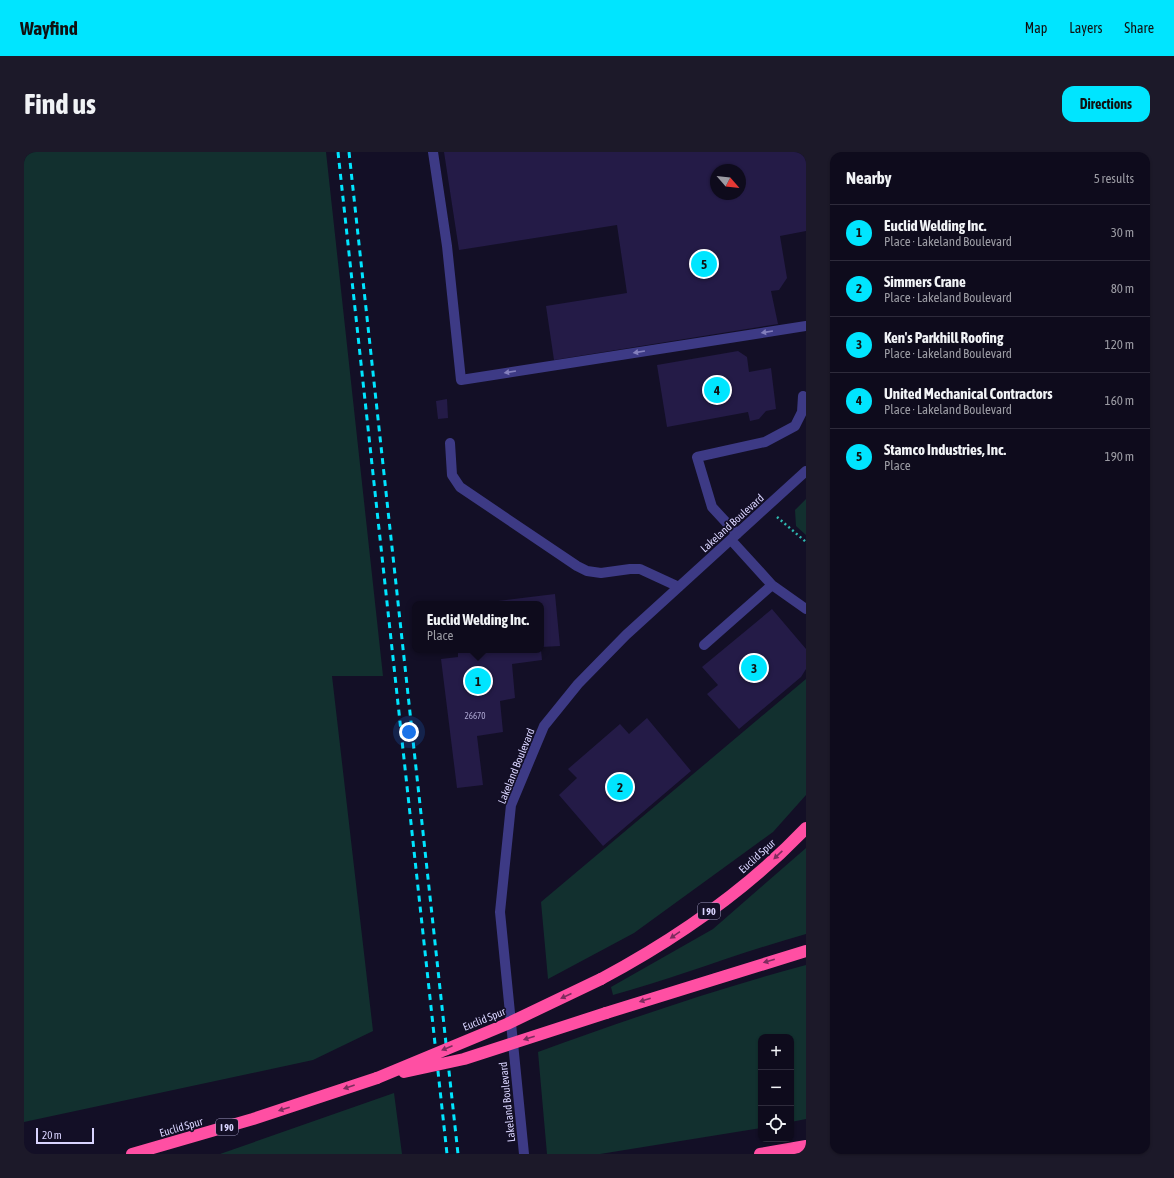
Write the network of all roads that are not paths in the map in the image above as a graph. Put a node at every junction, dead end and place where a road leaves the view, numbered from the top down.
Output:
1 (433, 152) edge
2 (806, 326) edge
3 (803, 396) dead end
4 (450, 443) dead end
5 (806, 472) edge
6 (734, 537) junction
7 (772, 585) junction
8 (679, 587) junction
9 (806, 609) edge
10 (704, 645) dead end
11 (806, 828) edge
12 (806, 950) edge
13 (377, 1078) junction
14 (806, 1146) edge
15 (132, 1154) edge
16 (524, 1154) edge
17 (760, 1154) edge

2 -> 1 street
3 - 6 street
4 - 8 street
5 - 6 street, Lakeland Boulevard
6 - 7 street
6 - 8 street, Lakeland Boulevard
7 - 9 street
7 - 10 street
8 - 16 street, Lakeland Boulevard
11 -> 13 highway, Euclid Spur / I 90, bridge
12 -> 13 highway, bridge
13 -> 15 highway, Euclid Spur / I 90
14 - 17 highway

